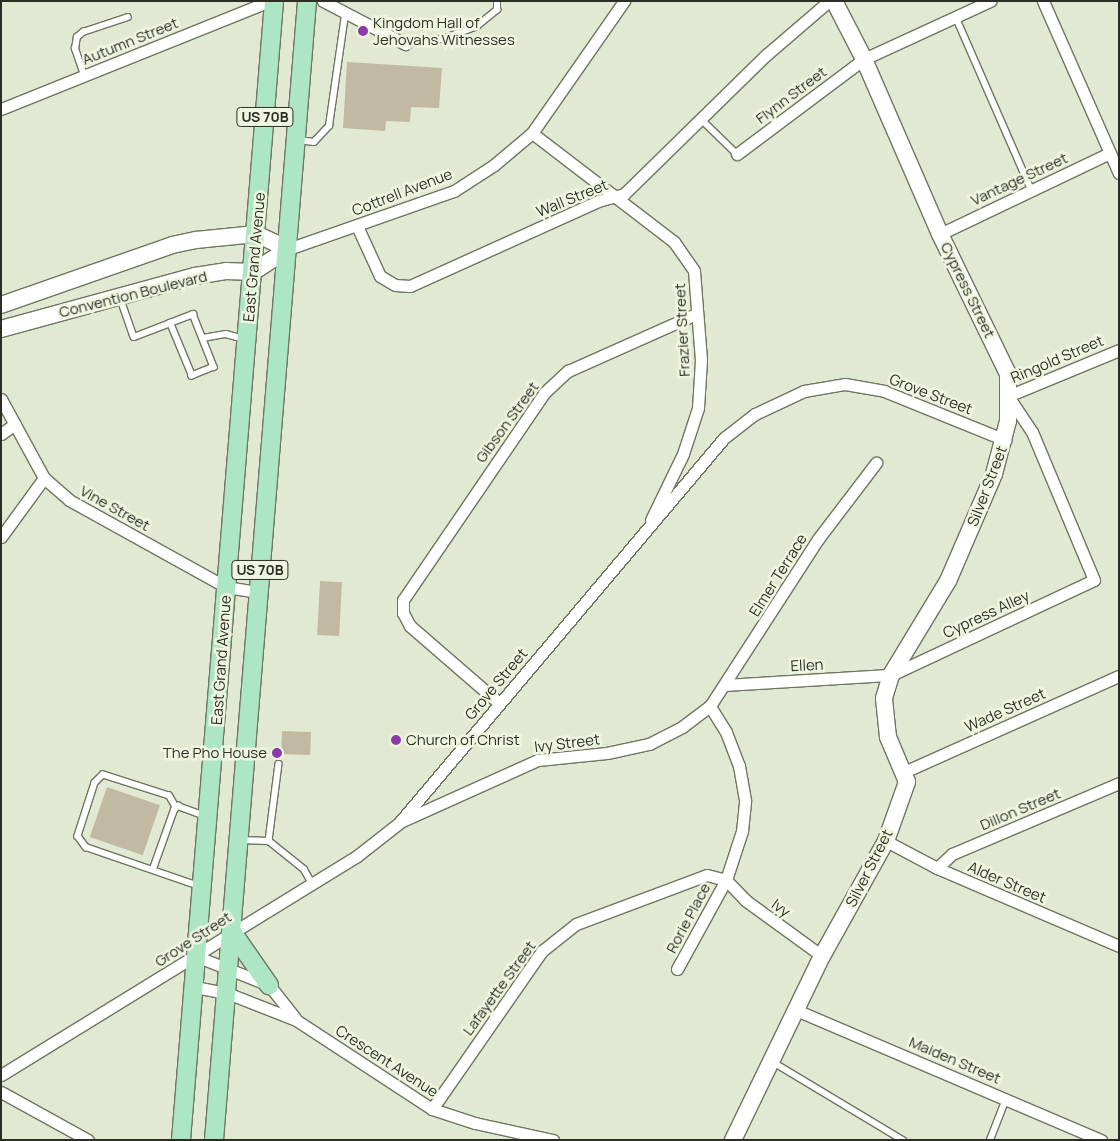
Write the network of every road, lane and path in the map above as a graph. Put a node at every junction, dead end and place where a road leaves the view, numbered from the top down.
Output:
1 (272, 1) edge
2 (306, 1) edge
3 (323, 1) edge
4 (497, 1) edge
5 (624, 1) edge
6 (829, 1) edge
7 (834, 1) edge
8 (990, 1) edge
9 (1043, 1) edge
10 (345, 15) junction
11 (128, 17) dead end
12 (956, 17) junction
13 (405, 44) joint
14 (864, 59) junction
15 (84, 76) junction
16 (1, 109) edge
17 (701, 118) junction
18 (532, 133) junction
19 (296, 140) junction
20 (1110, 153) junction
21 (737, 154) joint
22 (1119, 173) edge
23 (1031, 190) junction
24 (612, 197) junction
25 (357, 226) junction
26 (256, 234) junction
27 (940, 234) junction
28 (288, 249) junction
29 (253, 272) junction
30 (119, 296) junction
31 (1, 305) edge
32 (696, 314) junction
33 (170, 323) junction
34 (1, 329) edge
35 (200, 335) junction
36 (184, 339) dead end
37 (247, 340) junction
38 (178, 341) junction
39 (1119, 350) edge
40 (1008, 396) junction
41 (1, 399) edge
42 (16, 424) junction
43 (1, 434) edge
44 (1005, 440) junction
45 (876, 463) dead end
46 (44, 478) junction
47 (646, 530) junction
48 (1, 537) edge
49 (226, 587) junction
50 (258, 592) junction
51 (891, 675) junction
52 (1119, 676) edge
53 (726, 685) junction
54 (499, 703) junction
55 (710, 706) junction
56 (279, 764) dead end
57 (904, 772) junction
58 (1119, 783) edge
59 (176, 808) junction
60 (208, 816) junction
61 (398, 822) junction
62 (239, 840) junction
63 (268, 841) junction
64 (886, 841) junction
65 (937, 868) junction
66 (153, 869) junction
67 (726, 880) junction
68 (312, 883) junction
69 (203, 888) junction
70 (232, 932) junction
71 (1119, 946) edge
72 (822, 956) junction
73 (198, 957) junction
74 (229, 968) junction
75 (677, 969) dead end
76 (268, 985) junction
77 (195, 986) junction
78 (227, 993) junction
79 (796, 1010) junction
80 (296, 1020) junction
81 (771, 1060) junction
82 (1, 1075) edge
83 (1, 1092) edge
84 (1007, 1098) junction
85 (432, 1108) junction
86 (88, 1140) edge
87 (181, 1140) edge
88 (214, 1140) edge
89 (553, 1140) edge
90 (733, 1140) edge
91 (903, 1140) edge
92 (990, 1140) edge
93 (1101, 1140) edge

1 - 15 street, Autumn Street
1 - 26 main road, East Grand Avenue / US 70B
2 - 19 main road, East Grand Avenue / US 70B
3 - 10 street
4 - 13 lane
5 - 18 street, Cottrell Avenue
6 - 17 street, Wall Street
7 - 14 street, Cypress Street
8 - 12 street, Flynn Street
9 - 20 street
10 - 13 street
10 - 19 lane
11 - 15 lane
12 - 14 street, Flynn Street
12 - 23 lane
14 - 21 street, Flynn Street
14 - 27 street, Cypress Street
15 - 16 street, Autumn Street
17 - 21 lane
17 - 24 street, Wall Street
18 - 24 street, Frazier Street
18 - 25 street, Cottrell Avenue
19 - 28 main road, East Grand Avenue / US 70B
20 - 22 street
20 - 23 street, Vantage Street
23 - 27 street, Vantage Street
24 - 25 street, Wall Street
24 - 32 street, Frazier Street
25 - 28 street, Cottrell Avenue
26 - 28 street
26 - 29 main road, East Grand Avenue / US 70B
26 - 31 street, Convention Boulevard
27 - 40 street, Cypress Street
28 - 29 street
28 - 50 main road, East Grand Avenue / US 70B
29 - 30 street, Convention Boulevard
29 - 37 main road, East Grand Avenue / US 70B
30 - 33 lane
30 - 34 street, Convention Boulevard
32 - 47 street, Frazier Street
32 - 54 street, Gibson Street
33 - 35 lane
33 - 38 lane
35 - 37 lane
35 - 38 lane
36 - 38 lane
37 - 49 main road, East Grand Avenue / US 70B
39 - 40 street, Ringold Street
40 - 44 street, Silver Street
40 - 51 street, Cypress Alley
41 - 42 street, Vine Street
42 - 43 street
42 - 46 street, Vine Street
44 - 47 street, Grove Street
44 - 51 street, Silver Street
45 - 53 street, Elmer Terrace
46 - 48 street
46 - 49 street, Vine Street
47 - 54 street, Grove Street
49 - 50 street, Vine Street
49 - 60 main road, East Grand Avenue / US 70B
50 - 62 main road, East Grand Avenue / US 70B
51 - 53 street, Ellen
51 - 57 street, Silver Street
52 - 57 street, Wade Street
53 - 55 street, Elmer Terrace
54 - 61 street, Grove Street
55 - 61 street, Ivy Street
55 - 67 street, Rorie Place
56 - 63 lane
57 - 64 street, Silver Street
58 - 65 street, Dillon Street
59 - 60 lane
59 - 66 lane
59 - 66 lane
60 - 69 main road, East Grand Avenue / US 70B
61 - 68 street, Grove Street
62 - 63 lane
62 - 70 main road, East Grand Avenue / US 70B
63 - 68 lane
64 - 65 street, Alder Street
64 - 72 street, Silver Street
65 - 71 street, Alder Street
66 - 69 lane
67 - 72 street, Ivy
67 - 75 street, Rorie Place
67 - 85 street, Lafayette Street
68 - 70 street, Grove Street
69 - 73 main road, East Grand Avenue / US 70B
70 - 73 street, Grove Street
70 - 74 main road, East Grand Avenue / US 70B
70 - 76 main road
72 - 79 street, Silver Street
73 - 74 street, Crescent Avenue
73 - 77 main road, East Grand Avenue / US 70B
73 - 82 street, Grove Street
74 - 76 street, Crescent Avenue
74 - 78 main road, East Grand Avenue / US 70B
76 - 80 street, Crescent Avenue
77 - 78 street, Crescent Avenue
77 - 87 main road, East Grand Avenue / US 70B
78 - 80 street, Crescent Avenue
78 - 88 main road, East Grand Avenue / US 70B
79 - 81 street, Silver Street
79 - 84 street, Maiden Street
80 - 85 street, Crescent Avenue
81 - 90 street, Silver Street
81 - 91 lane
83 - 86 street
84 - 92 lane
84 - 93 street, Maiden Street
85 - 89 street, Crescent Avenue

